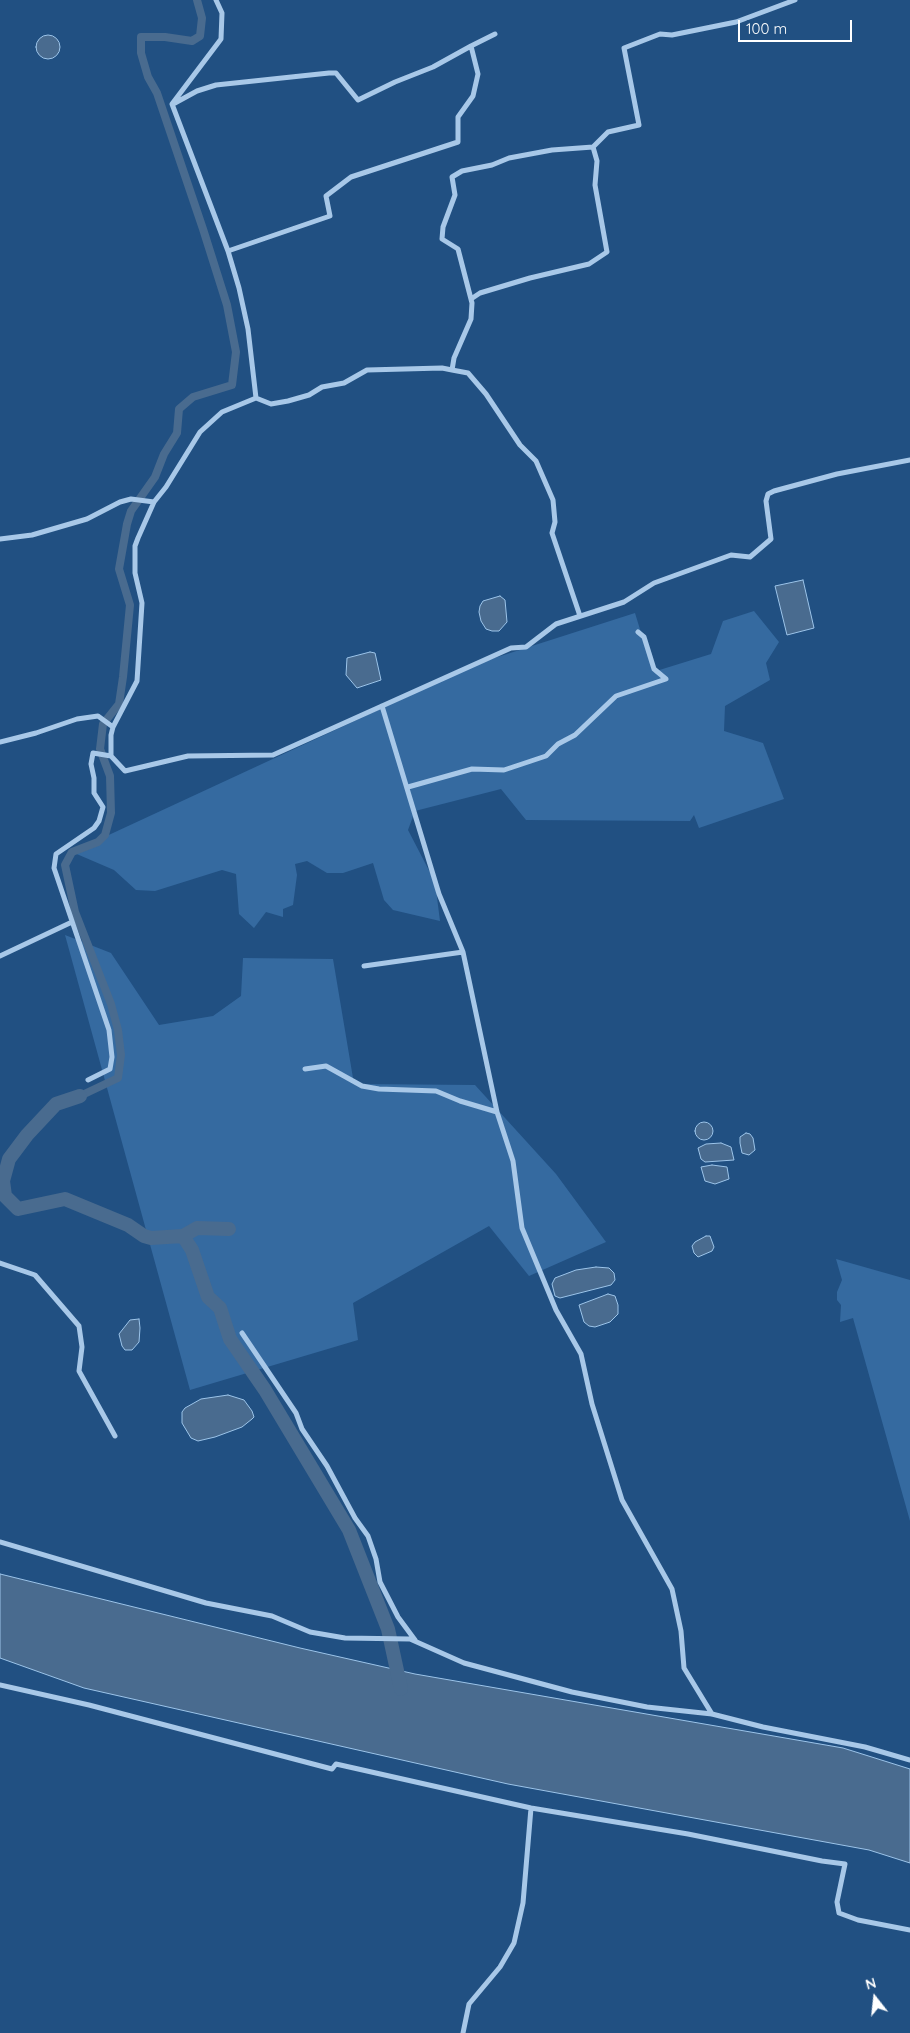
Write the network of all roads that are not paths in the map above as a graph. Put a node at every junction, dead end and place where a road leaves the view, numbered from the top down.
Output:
1 (216, 0) edge
2 (794, 0) edge
3 (495, 34) dead end
4 (471, 46) junction
5 (172, 104) junction
6 (593, 147) junction
7 (228, 251) junction
8 (471, 299) junction
9 (452, 370) junction
10 (256, 398) junction
11 (910, 460) edge
12 (152, 501) junction
13 (0, 539) edge
14 (580, 616) junction
15 (638, 632) dead end
16 (382, 706) junction
17 (113, 727) junction
18 (0, 742) edge
19 (111, 756) junction
20 (408, 787) junction
21 (72, 922) junction
22 (464, 952) junction
23 (0, 956) edge
24 (364, 966) dead end
25 (305, 1068) dead end
26 (88, 1080) dead end
27 (497, 1112) junction
28 (0, 1263) edge
29 (242, 1333) dead end
30 (115, 1436) dead end
31 (0, 1542) edge
32 (418, 1642) junction
33 (0, 1685) edge
34 (712, 1714) junction
35 (910, 1760) edge
36 (531, 1808) junction
37 (910, 1930) edge
38 (463, 2033) edge

1 - 5 street
2 - 6 street
3 - 4 street
4 - 5 street
4 - 7 street
5 - 7 street
6 - 8 street
6 - 8 street
7 - 10 street
8 - 9 street
9 - 10 street
9 - 14 street
10 - 12 street
11 - 14 street
12 - 13 street
12 - 17 street
14 - 16 street
15 - 20 street
16 - 19 street
16 - 20 street
17 - 18 street
17 - 19 street
19 - 21 street
20 - 22 street
21 - 23 street
21 - 26 street
22 - 24 street
22 - 27 street
25 - 27 street
27 - 34 street
28 - 30 street
29 - 32 street
31 - 32 street
32 - 34 street
33 - 36 street
34 - 35 street
36 - 37 street
36 - 38 street

